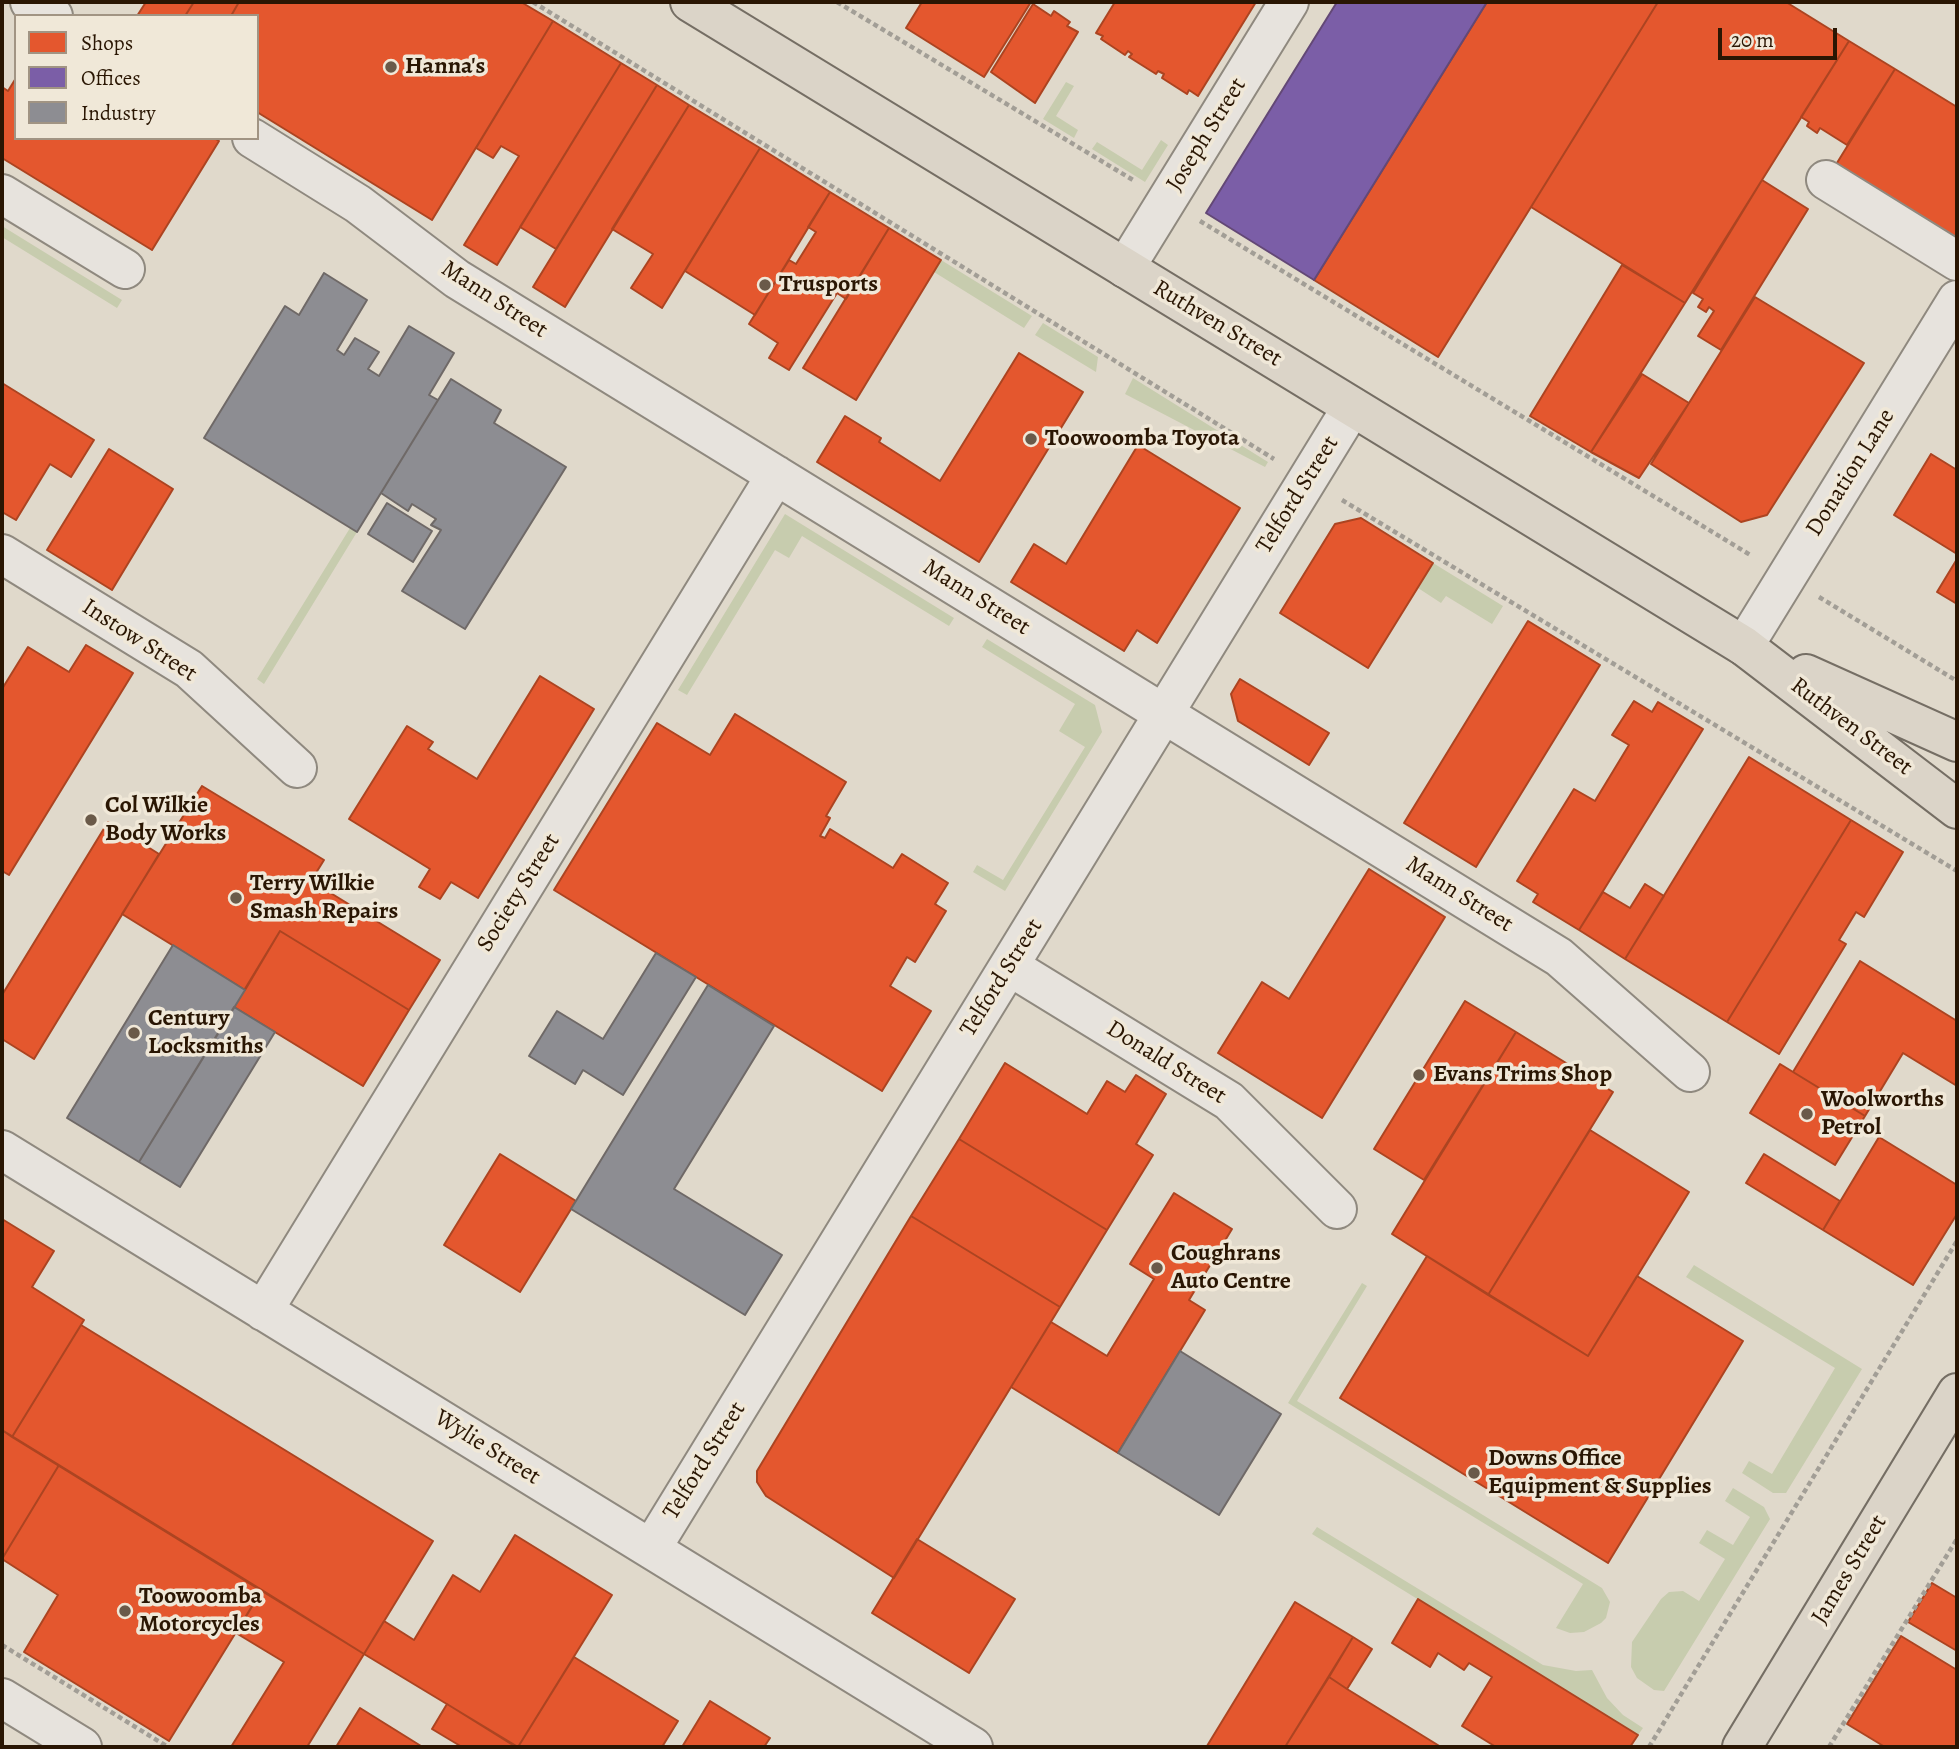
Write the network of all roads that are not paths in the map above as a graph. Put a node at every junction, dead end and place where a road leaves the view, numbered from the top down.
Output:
1 (30, 2) edge
2 (690, 2) edge
3 (1289, 2) edge
4 (50, 14) edge
5 (255, 140) edge
6 (1826, 180) dead end
7 (2, 194) edge
8 (1957, 261) edge
9 (1125, 268) junction
10 (125, 270) dead end
11 (1957, 300) edge
12 (1352, 407) junction
13 (776, 475) junction
14 (2, 554) edge
15 (1744, 646) junction
16 (1164, 713) junction
17 (1957, 742) edge
18 (297, 768) dead end
19 (1957, 809) edge
20 (1009, 965) junction
21 (1690, 1072) dead end
22 (2, 1150) edge
23 (1337, 1209) dead end
24 (263, 1311) junction
25 (1957, 1393) edge
26 (651, 1549) junction
27 (2, 1698) edge
28 (82, 1747) edge
29 (973, 1747) edge
30 (1742, 1747) edge

1 - 4 street
2 - 9 main road, Ruthven Street
3 - 9 street, Joseph Street
5 - 13 street, Mann Street
6 - 8 street
7 - 10 street
9 - 12 main road, Ruthven Street
11 - 15 street, Donation Lane
12 - 15 main road, Ruthven Street
12 - 16 street, Telford Street
13 - 16 street, Mann Street
13 - 24 street, Society Street
14 - 18 street, Instow Street
15 - 17 main road, Ruthven Street
15 - 19 main road, Ruthven Street
16 - 20 street, Telford Street
16 - 21 street, Mann Street
20 - 23 street, Donald Street
20 - 26 street, Telford Street
22 - 24 street, Wylie Street
24 - 26 street, Wylie Street
25 - 30 main road, James Street
26 - 29 street, Wylie Street
27 - 28 street

